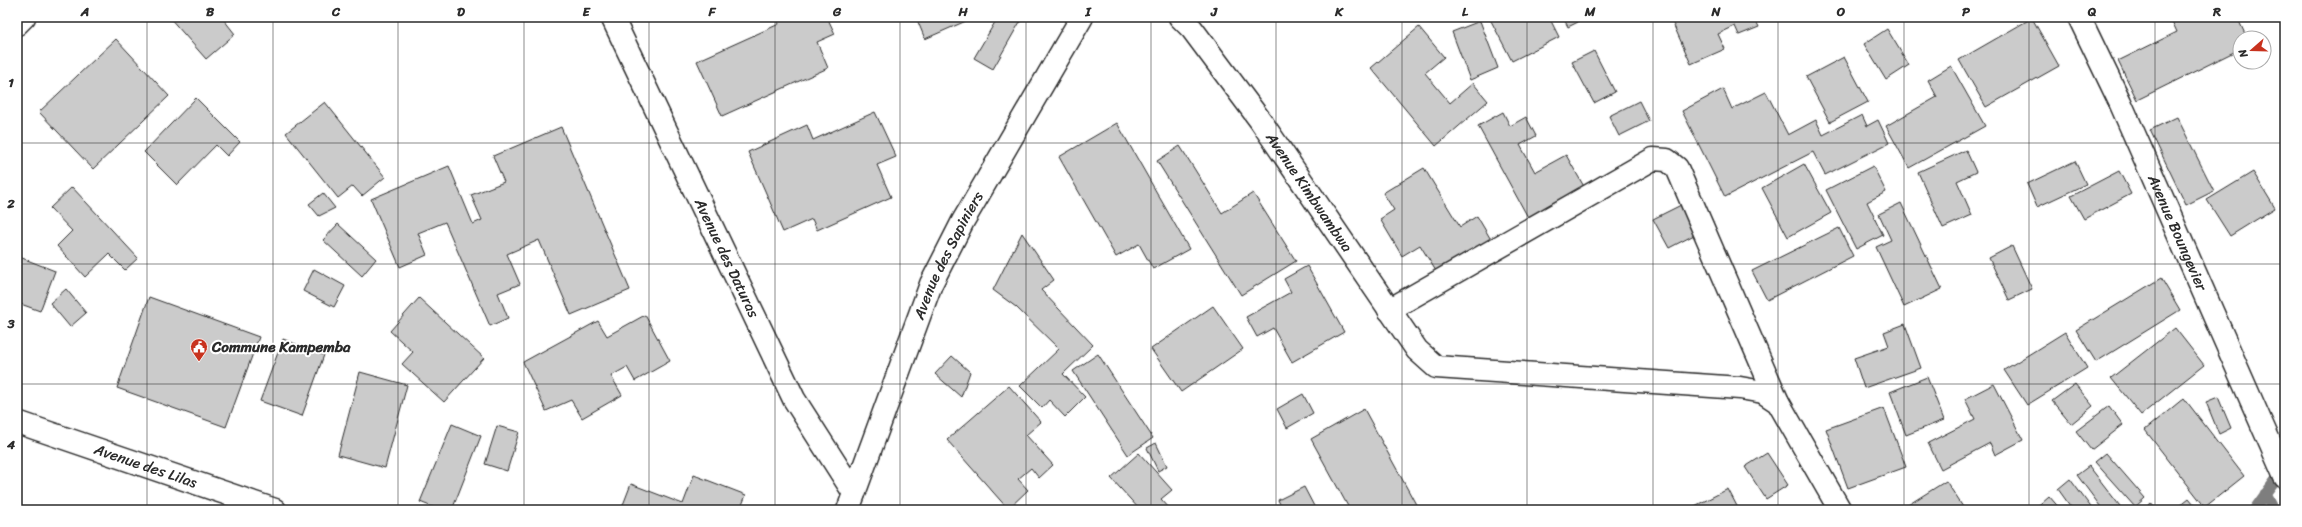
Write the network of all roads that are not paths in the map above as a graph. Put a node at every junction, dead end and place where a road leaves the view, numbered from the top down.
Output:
1 (24, 17) edge
2 (612, 17) edge
3 (1082, 17) edge
4 (1180, 17) edge
5 (2079, 17) edge
6 (17, 24) edge
7 (1389, 310) junction
8 (1778, 402) junction
9 (17, 422) edge
10 (2285, 477) edge
11 (851, 501) edge
12 (275, 510) edge
13 (1840, 510) edge

1 - 6 street
2 - 11 street, Avenue des Daturas
3 - 11 street, Avenue des Sapiniers
4 - 7 street, Avenue Kimbwambwa
5 - 10 street, Avenue Boungevier
7 - 8 street, Avenue Kimbwambwa
7 - 8 street
8 - 13 street
9 - 12 street, Avenue des Lilas

